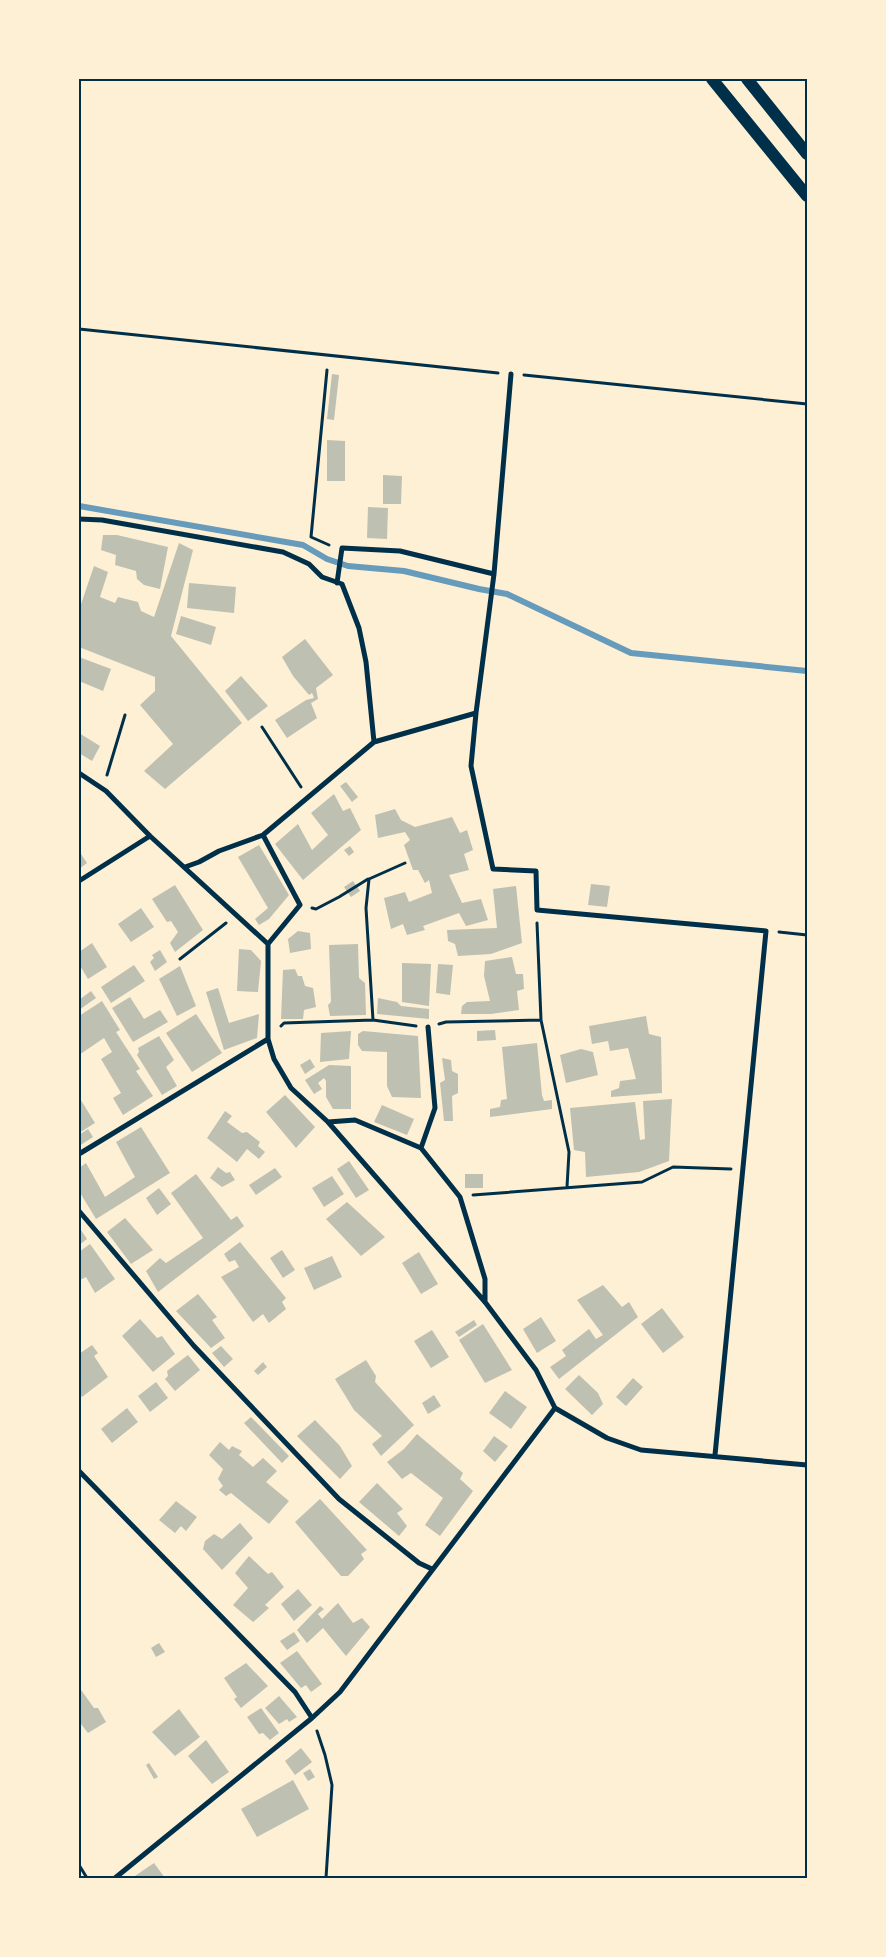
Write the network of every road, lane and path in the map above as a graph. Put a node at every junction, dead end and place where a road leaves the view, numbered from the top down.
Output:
1 (712, 79) edge
2 (747, 79) edge
3 (807, 154) edge
4 (807, 196) edge
5 (79, 329) edge
6 (327, 370) dead end
7 (510, 374) junction
8 (807, 404) edge
9 (79, 519) edge
10 (342, 549) junction
11 (494, 575) junction
12 (337, 580) junction
13 (476, 713) junction
14 (125, 715) dead end
15 (262, 727) dead end
16 (374, 742) junction
17 (79, 773) edge
18 (106, 791) junction
19 (308, 798) junction
20 (264, 835) junction
21 (150, 836) junction
22 (405, 863) dead end
23 (185, 867) junction
24 (369, 879) junction
25 (79, 881) edge
26 (300, 905) junction
27 (537, 910) junction
28 (237, 915) junction
29 (766, 931) junction
30 (807, 935) edge
31 (268, 944) junction
32 (180, 959) dead end
33 (373, 1020) junction
34 (541, 1020) junction
35 (428, 1028) junction
36 (268, 1039) junction
37 (328, 1122) junction
38 (421, 1148) junction
39 (79, 1154) edge
40 (743, 1170) junction
41 (567, 1187) junction
42 (473, 1195) dead end
43 (79, 1211) edge
44 (485, 1302) junction
45 (555, 1408) junction
46 (715, 1455) junction
47 (807, 1465) edge
48 (79, 1471) edge
49 (432, 1569) junction
50 (312, 1718) junction
51 (79, 1866) edge
52 (86, 1878) edge
53 (115, 1878) edge
54 (326, 1878) edge

1 - 4 main road
2 - 3 main road
5 - 7 path
6 - 10 path
7 - 8 path
7 - 11 street
9 - 12 street
10 - 11 street
10 - 12 street
11 - 13 street
12 - 16 street
13 - 16 street
13 - 27 street
14 - 18 path
15 - 19 path
16 - 19 street
17 - 18 street
18 - 21 street
19 - 20 street
20 - 23 street
20 - 26 street
21 - 23 street
21 - 25 street
22 - 24 path
23 - 28 street
24 - 26 path
24 - 33 path
26 - 31 street
27 - 29 street
27 - 34 path
28 - 31 street
28 - 32 path
29 - 30 path
29 - 40 street
31 - 36 street
33 - 35 path
33 - 36 path
34 - 35 path
34 - 41 path
35 - 38 street
36 - 37 street
36 - 39 street
37 - 38 street
37 - 44 street
38 - 44 street
40 - 41 path
40 - 46 street
41 - 42 path
43 - 49 street
44 - 45 street
45 - 46 street
45 - 49 street
46 - 47 street
48 - 50 street
49 - 50 street
50 - 53 street
50 - 54 path
51 - 52 path

